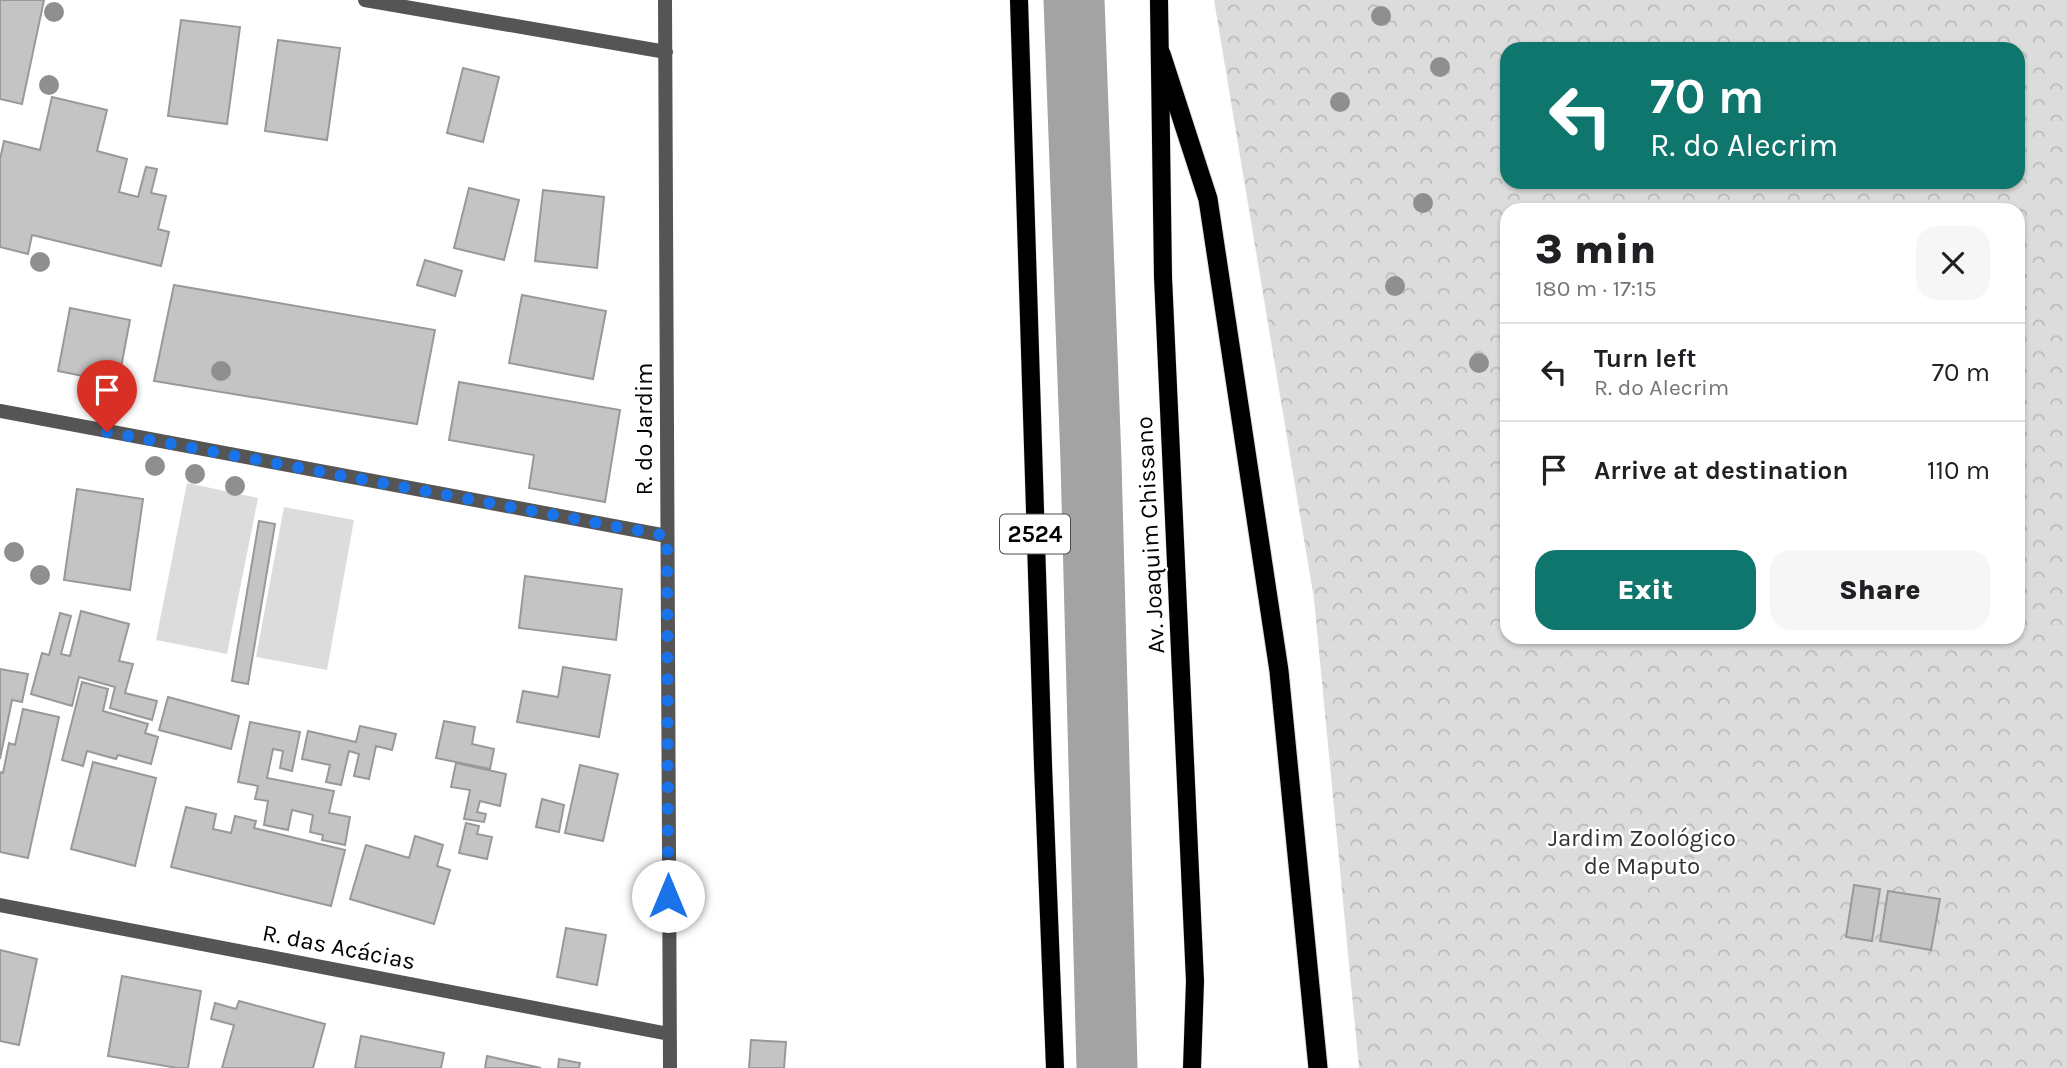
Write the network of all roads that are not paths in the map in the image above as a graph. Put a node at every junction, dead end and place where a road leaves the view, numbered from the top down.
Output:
1 (365, 0) edge
2 (665, 0) edge
3 (1019, 0) edge
4 (1159, 0) edge
5 (666, 52) junction
6 (1161, 54) junction
7 (0, 411) edge
8 (667, 536) junction
9 (0, 905) edge
10 (669, 1034) junction
11 (670, 1068) edge
12 (1055, 1068) edge
13 (1192, 1068) edge
14 (1318, 1068) edge

1 - 5 street
2 - 5 street, R. do Jardim
3 - 12 main road, 2524
4 - 6 main road, Av. Joaquim Chissano
5 - 8 street, R. do Jardim
6 - 13 main road, Av. Joaquim Chissano
6 - 14 highway
7 - 8 street
8 - 10 street, R. do Jardim
9 - 10 street, R. das Acácias
10 - 11 street, R. do Jardim

